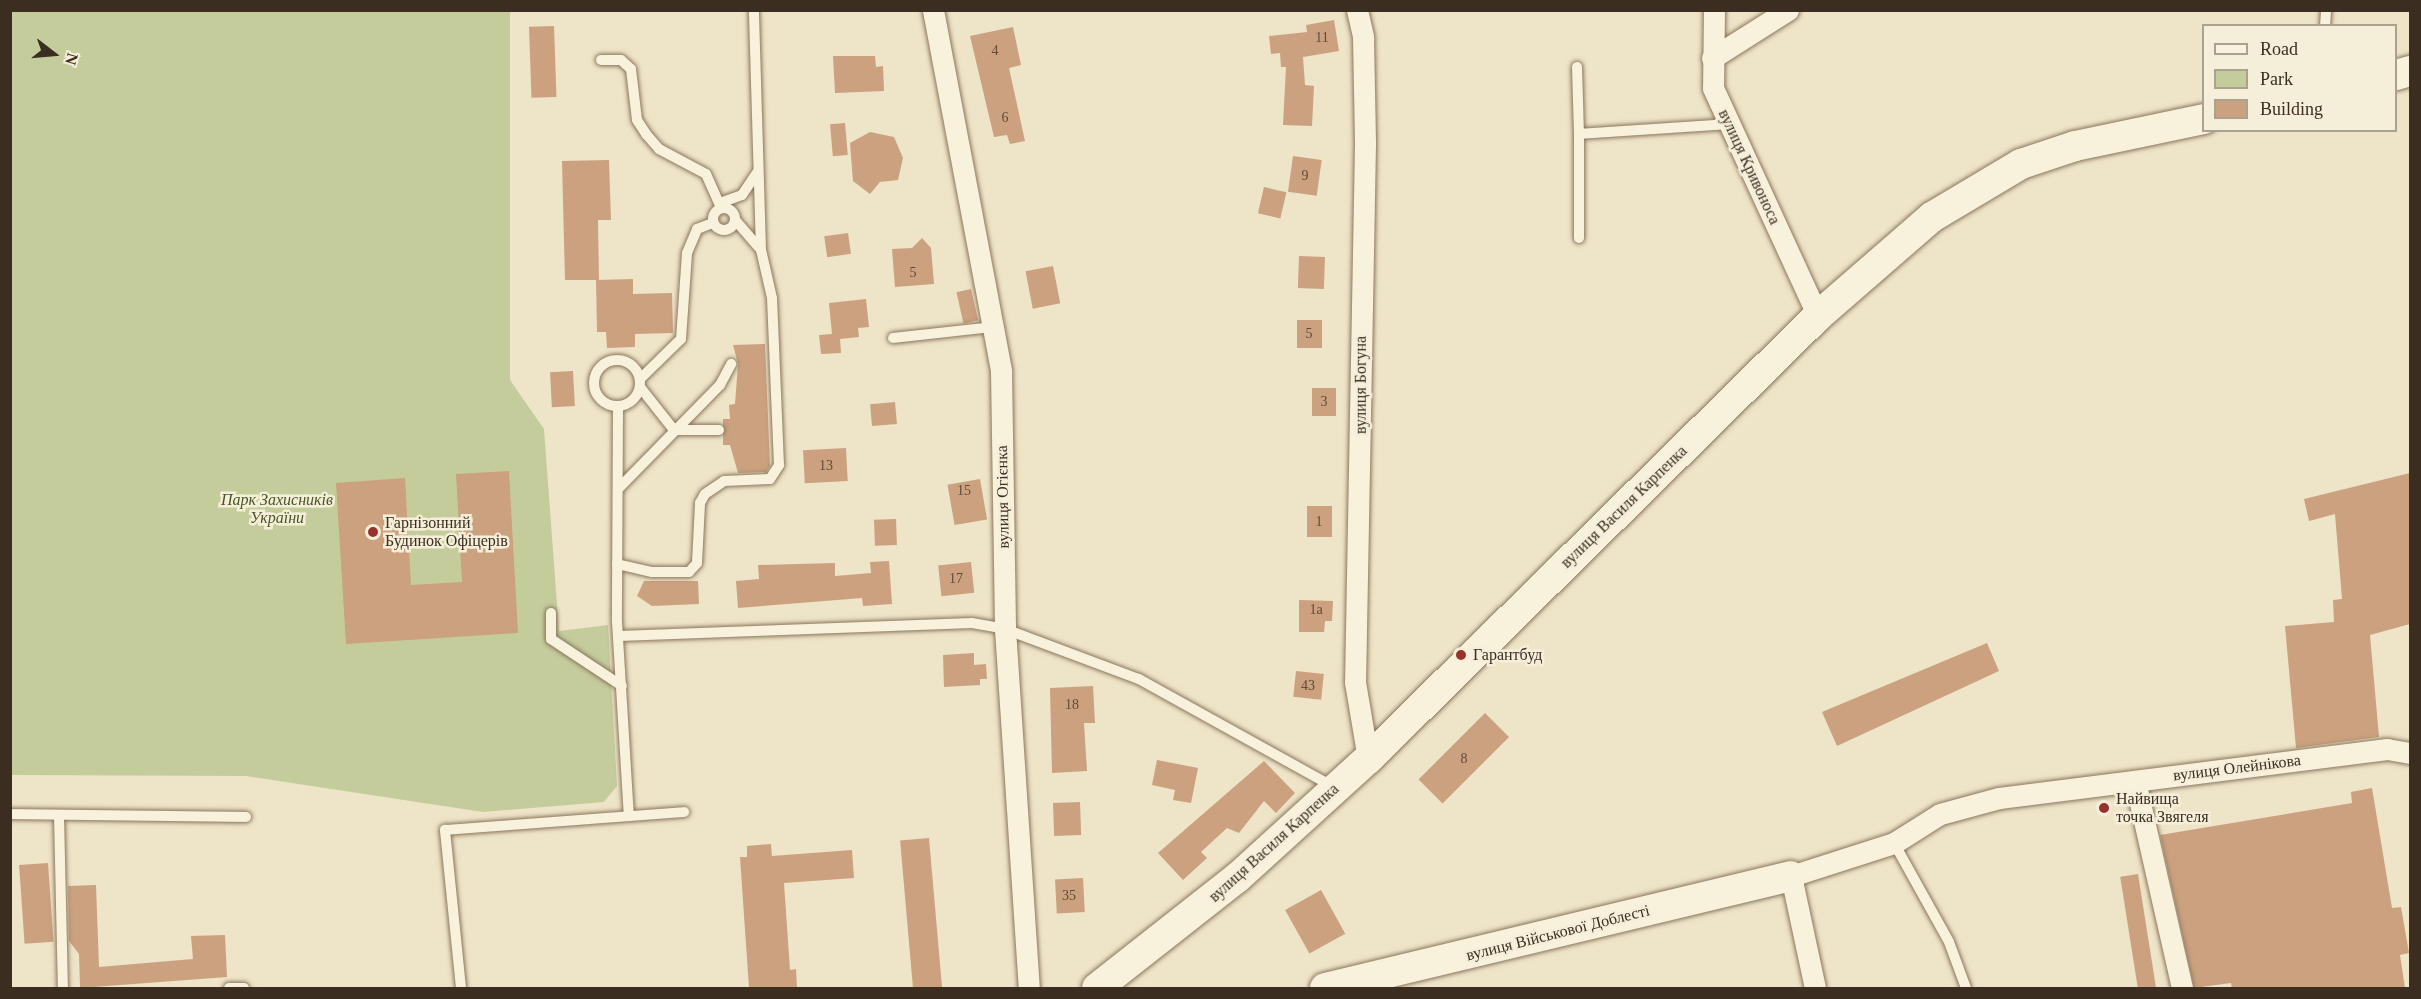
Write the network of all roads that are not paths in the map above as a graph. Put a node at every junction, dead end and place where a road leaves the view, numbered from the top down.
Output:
1 (754, 10) edge
2 (933, 10) edge
3 (1357, 10) edge
4 (1714, 10) edge
5 (1788, 10) edge
6 (1712, 58) junction
7 (601, 60) dead end
8 (1577, 67) dead end
9 (2202, 119) edge
10 (1729, 124) junction
11 (1579, 134) junction
12 (758, 170) junction
13 (720, 206) junction
14 (736, 221) junction
15 (713, 223) junction
16 (1579, 238) dead end
17 (761, 250) junction
18 (1818, 316) junction
19 (993, 327) junction
20 (893, 338) dead end
21 (731, 364) dead end
22 (640, 383) junction
23 (618, 407) junction
24 (674, 430) junction
25 (719, 430) dead end
26 (618, 489) junction
27 (617, 564) junction
28 (551, 613) dead end
29 (1005, 629) junction
30 (619, 636) junction
31 (622, 686) junction
32 (2410, 753) edge
33 (1368, 759) junction
34 (2135, 781) junction
35 (1336, 788) junction
36 (684, 813) dead end
37 (10, 814) edge
38 (59, 816) junction
39 (629, 816) junction
40 (246, 817) dead end
41 (1894, 843) junction
42 (1791, 876) junction
43 (244, 987) edge
44 (63, 988) edge
45 (229, 988) edge
46 (461, 988) edge
47 (1029, 988) edge
48 (1097, 988) edge
49 (1325, 988) edge
50 (1815, 988) edge
51 (1966, 988) edge
52 (2182, 988) edge

1 - 12 lane
2 - 19 street, вулиця Огієнка
3 - 33 street, вулиця Богуна
4 - 6 street, вулиця Кривоноса
5 - 6 street
6 - 10 street, вулиця Кривоноса
7 - 13 lane
8 - 11 lane
9 - 18 street, вулиця Василя Карпенка
10 - 11 lane
10 - 18 street, вулиця Кривоноса
11 - 16 lane
12 - 13 lane
12 - 17 lane
13 - 14 lane
13 - 15 lane
14 - 15 lane
14 - 17 lane
15 - 22 lane
17 - 27 lane
18 - 33 street, вулиця Василя Карпенка
19 - 20 lane
19 - 29 street, вулиця Огієнка
21 - 24 lane
22 - 23 lane
22 - 23 lane
22 - 24 lane
23 - 26 lane
24 - 25 lane
24 - 26 lane
26 - 27 lane
27 - 30 lane
28 - 31 lane
29 - 30 lane
29 - 35 lane
29 - 47 street, вулиця Огієнка
30 - 31 lane
31 - 39 lane
32 - 34 street, вулиця Олейнікова
33 - 35 street, вулиця Василя Карпенка
34 - 41 street, вулиця Олейнікова
34 - 52 street
35 - 48 street, вулиця Василя Карпенка
36 - 39 lane
37 - 38 lane
38 - 40 lane
38 - 44 lane
39 - 46 lane
41 - 42 street, вулиця Олейнікова
41 - 51 lane
42 - 49 street, вулиця Військової Доблесті
42 - 50 street
43 - 45 lane

